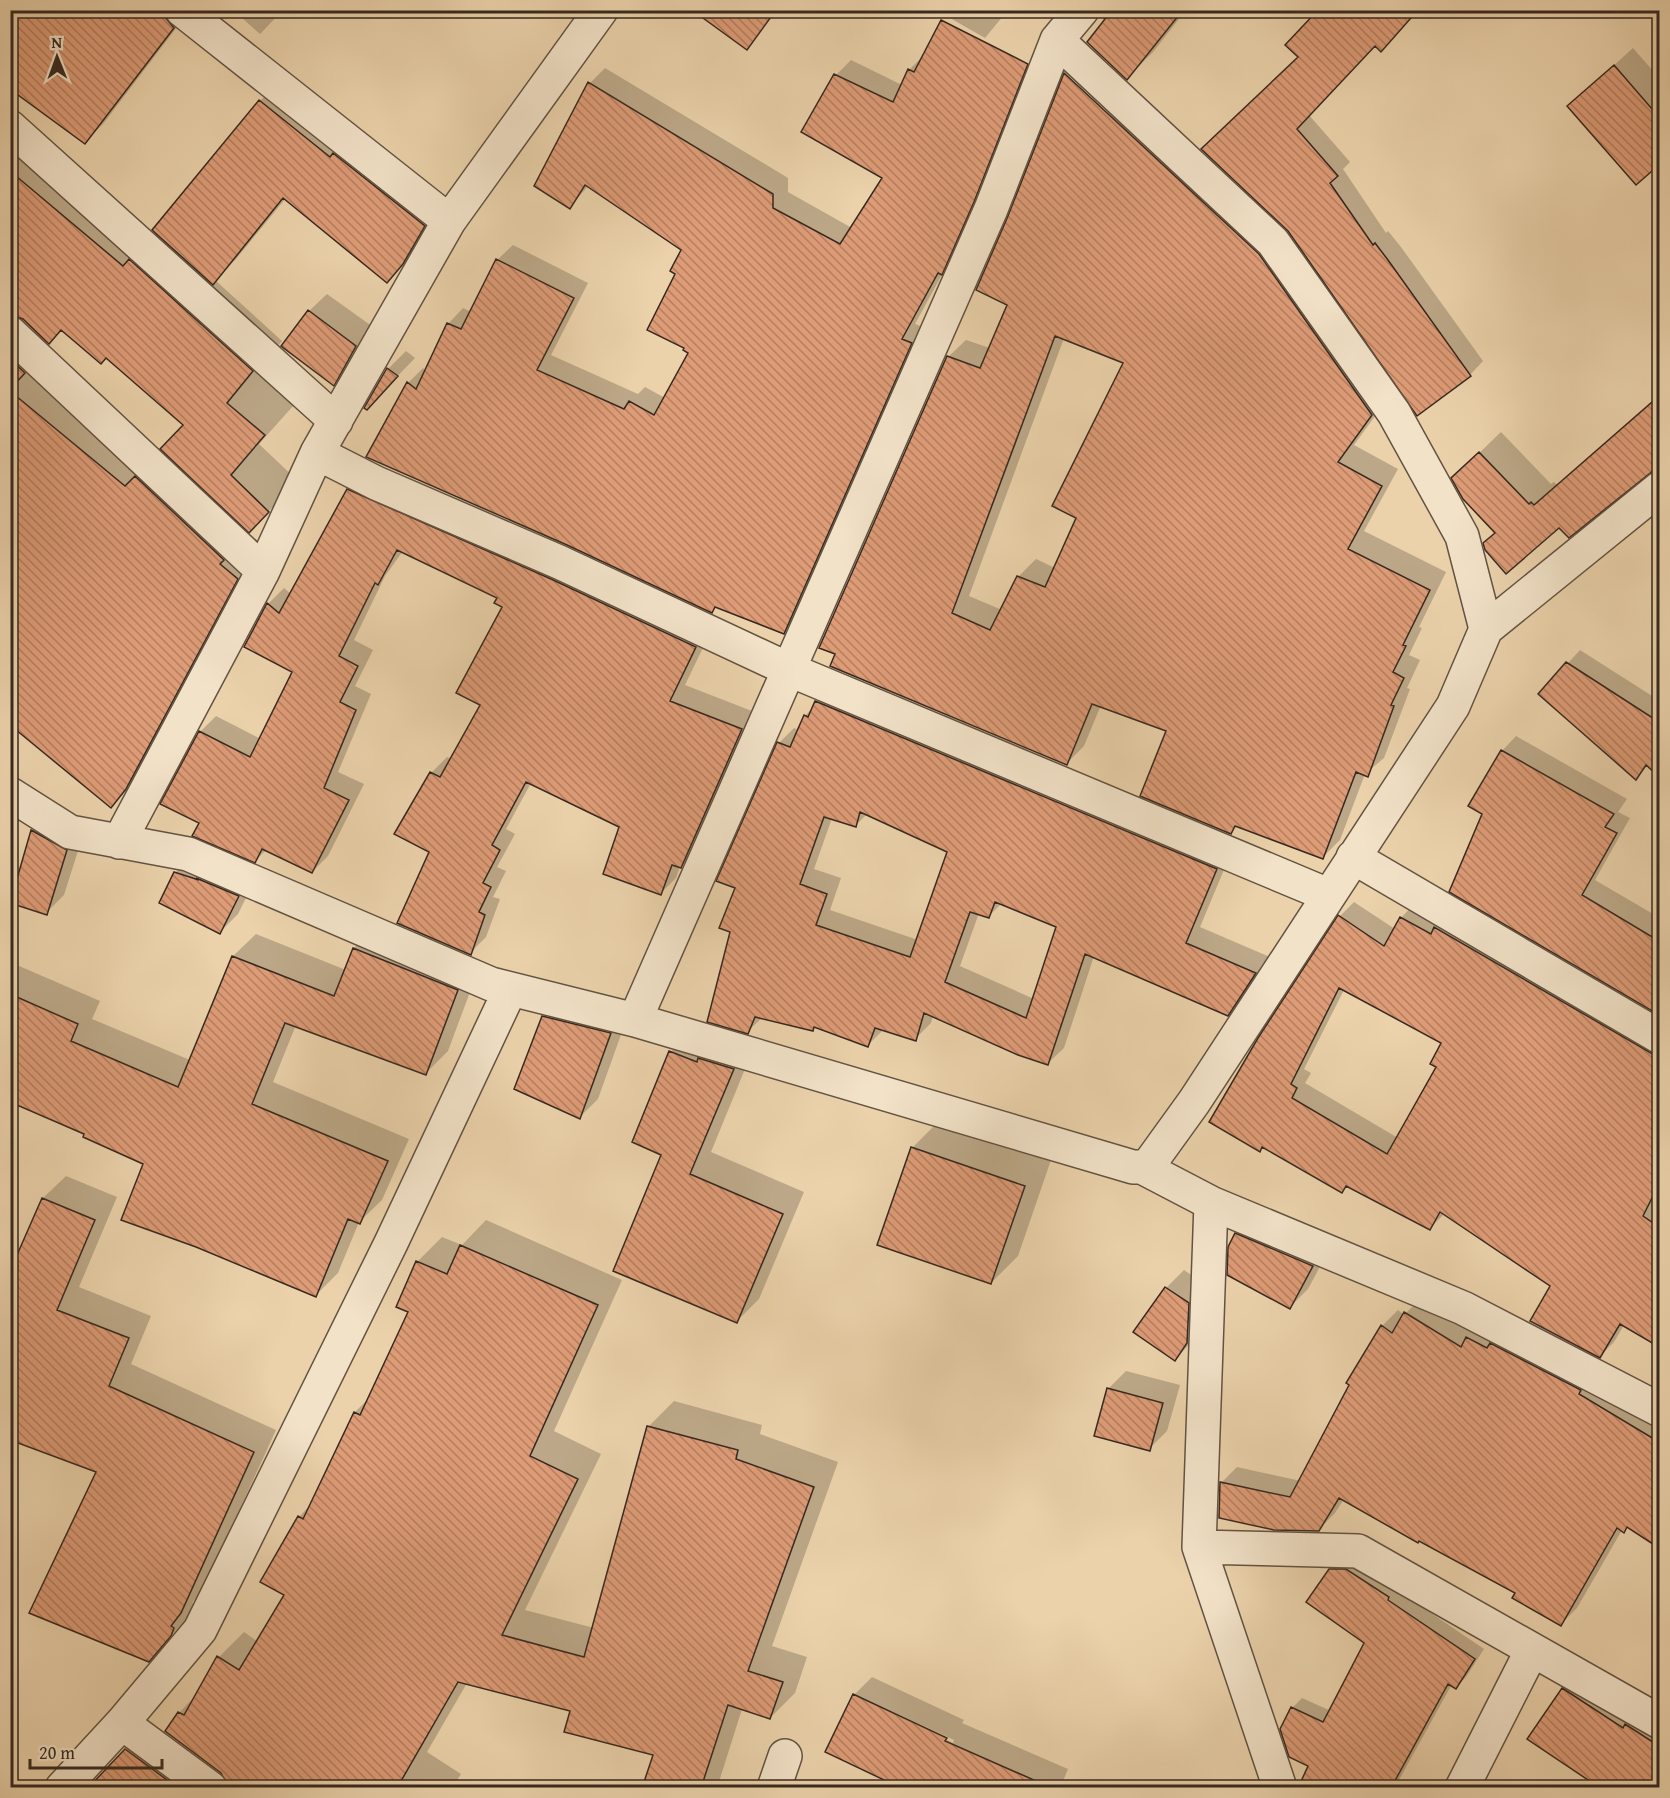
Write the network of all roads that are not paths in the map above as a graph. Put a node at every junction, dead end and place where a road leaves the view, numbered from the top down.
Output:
1 (182, 10) edge
2 (601, 10) edge
3 (1082, 10) edge
4 (1057, 40) junction
5 (10, 127) edge
6 (449, 221) junction
7 (10, 333) edge
8 (336, 421) junction
9 (317, 453) junction
10 (1659, 488) edge
11 (263, 571) junction
12 (1486, 629) junction
13 (790, 670) junction
14 (10, 794) edge
15 (119, 842) junction
16 (1353, 857) junction
17 (1328, 895) junction
18 (510, 990) junction
19 (634, 1020) junction
20 (1659, 1036) edge
21 (1142, 1167) junction
22 (1211, 1203) junction
23 (1659, 1410) edge
24 (1199, 1547) junction
25 (1532, 1650) junction
26 (1659, 1722) edge
27 (122, 1723) junction
28 (785, 1756) dead end
29 (62, 1788) edge
30 (210, 1788) edge
31 (774, 1788) edge
32 (1281, 1788) edge
33 (1462, 1788) edge

1 - 6 street
2 - 6 street
3 - 4 street
4 - 12 street
4 - 13 street
5 - 8 street
6 - 8 street
7 - 11 street
8 - 9 street
9 - 11 street
9 - 13 street
10 - 12 street
11 - 15 street
12 - 16 street
13 - 17 street
13 - 19 street
14 - 15 street
15 - 18 street
16 - 17 street
16 - 20 street
17 - 21 street
18 - 19 street
18 - 27 street
19 - 21 street
21 - 22 street
22 - 23 street
22 - 24 street
24 - 25 street
24 - 32 street
25 - 26 street
25 - 33 street
27 - 29 street
27 - 30 street
28 - 31 street

